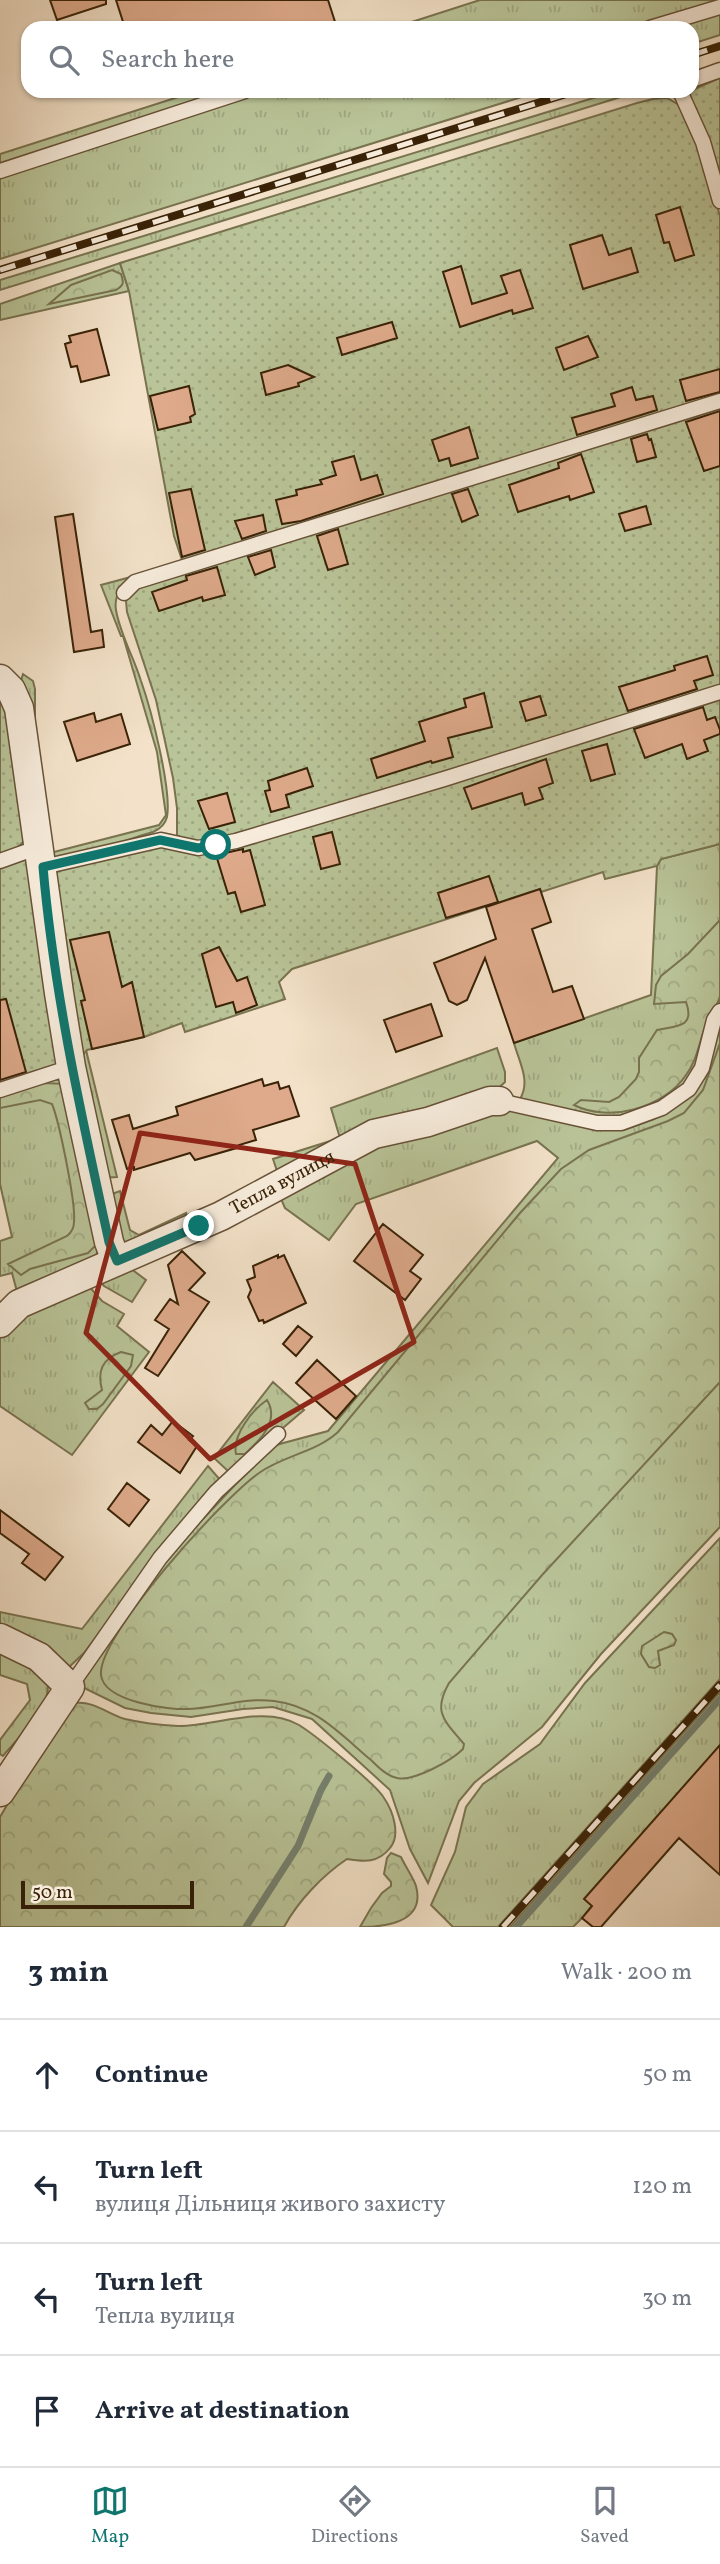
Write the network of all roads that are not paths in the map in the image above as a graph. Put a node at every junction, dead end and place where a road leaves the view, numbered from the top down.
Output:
1 (720, 7) edge
2 (673, 21) edge
3 (720, 70) edge
4 (699, 78) edge
5 (224, 98) edge
6 (683, 98) edge
7 (0, 171) edge
8 (720, 201) edge
9 (720, 401) edge
10 (124, 593) dead end
11 (0, 678) edge
12 (720, 692) edge
13 (41, 857) junction
14 (0, 860) edge
15 (720, 1011) edge
16 (71, 1067) junction
17 (0, 1090) edge
18 (499, 1101) joint
19 (117, 1261) junction
20 (0, 1323) edge
21 (278, 1434) dead end
22 (0, 1638) edge
23 (70, 1686) junction
24 (0, 1792) edge

1 - 2 lane
3 - 4 lane
5 - 7 lane
6 - 8 lane
9 - 10 lane
11 - 13 street
12 - 13 lane
13 - 14 lane
13 - 16 street
15 - 18 lane
16 - 17 lane
16 - 19 street
18 - 19 street, Тепла вулиця
19 - 20 street, Тепла вулиця
21 - 23 lane
22 - 23 street
23 - 24 street

